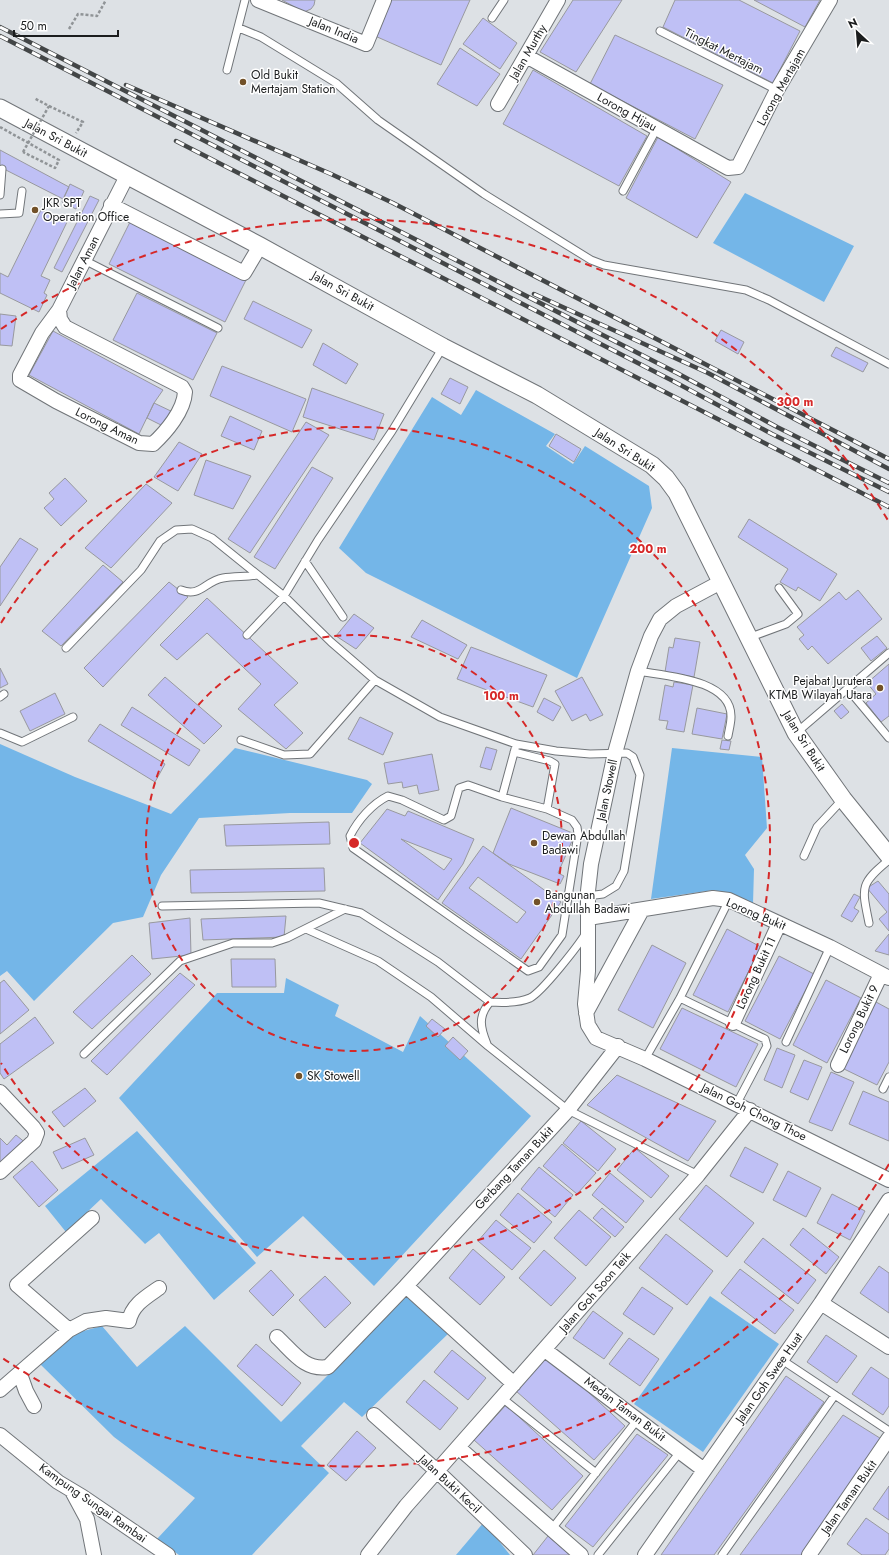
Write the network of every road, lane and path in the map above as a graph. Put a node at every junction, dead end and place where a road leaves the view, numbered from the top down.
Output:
1 (106, 0) edge
2 (245, 0) edge
3 (258, 0) edge
4 (384, 0) edge
5 (504, 0) edge
6 (830, 0) edge
7 (557, 1) edge
8 (492, 18) dead end
9 (239, 28) junction
10 (69, 29) dead end
11 (660, 31) dead end
12 (526, 56) junction
13 (227, 70) dead end
14 (777, 90) junction
15 (34, 98) dead end
16 (498, 104) dead end
17 (49, 106) junction
18 (0, 108) edge
19 (78, 119) dead end
20 (0, 127) edge
21 (657, 128) junction
22 (728, 168) joint
23 (2, 169) dead end
24 (127, 176) junction
25 (22, 191) dead end
26 (623, 191) dead end
27 (0, 195) edge
28 (111, 205) junction
29 (0, 214) edge
30 (260, 246) junction
31 (84, 260) junction
32 (59, 310) junction
33 (218, 328) dead end
34 (443, 347) junction
35 (889, 364) edge
36 (305, 561) junction
37 (258, 575) junction
38 (721, 582) junction
39 (780, 588) dead end
40 (181, 590) dead end
41 (284, 596) junction
42 (343, 617) dead end
43 (247, 635) dead end
44 (748, 638) junction
45 (66, 648) dead end
46 (889, 653) edge
47 (638, 671) junction
48 (375, 680) junction
49 (848, 689) junction
50 (73, 717) dead end
51 (0, 733) edge
52 (796, 733) junction
53 (728, 736) dead end
54 (889, 738) edge
55 (241, 740) dead end
56 (516, 744) junction
57 (514, 752) junction
58 (615, 753) junction
59 (502, 797) junction
60 (843, 800) junction
61 (547, 809) junction
62 (804, 856) dead end
63 (889, 856) edge
64 (889, 860) edge
65 (588, 896) junction
66 (729, 900) junction
67 (162, 906) dead end
68 (345, 909) junction
69 (642, 910) junction
70 (869, 923) dead end
71 (588, 924) junction
72 (779, 924) junction
73 (306, 929) junction
74 (830, 947) junction
75 (885, 976) edge
76 (680, 998) junction
77 (490, 1002) junction
78 (586, 1014) junction
79 (733, 1023) junction
80 (786, 1042) dead end
81 (488, 1046) junction
82 (618, 1046) junction
83 (84, 1054) dead end
84 (645, 1059) junction
85 (838, 1065) dead end
86 (889, 1077) edge
87 (883, 1089) dead end
88 (0, 1093) edge
89 (737, 1104) junction
90 (568, 1110) junction
91 (750, 1110) junction
92 (0, 1172) edge
93 (698, 1175) junction
94 (889, 1180) edge
95 (889, 1200) edge
96 (92, 1218) dead end
97 (406, 1286) junction
98 (159, 1288) dead end
99 (821, 1303) junction
100 (69, 1330) junction
101 (277, 1337) dead end
102 (889, 1347) edge
103 (545, 1350) junction
104 (782, 1360) junction
105 (20, 1374) junction
106 (514, 1384) junction
107 (0, 1390) edge
108 (835, 1395) junction
109 (502, 1398) junction
110 (34, 1406) dead end
111 (374, 1415) dead end
112 (638, 1419) junction
113 (889, 1431) edge
114 (0, 1435) edge
115 (889, 1438) edge
116 (458, 1448) junction
117 (680, 1452) junction
118 (704, 1470) junction
119 (438, 1472) junction
120 (596, 1473) junction
121 (71, 1490) junction
122 (551, 1530) junction
123 (94, 1555) edge
124 (168, 1555) edge
125 (368, 1555) edge
126 (525, 1555) edge
127 (581, 1555) edge
128 (598, 1555) edge
129 (646, 1555) edge
130 (722, 1555) edge
131 (809, 1555) edge

1 - 10 path
2 - 9 lane
3 - 4 street, Jalan India
5 - 8 lane
6 - 14 street, Lorong Mertajam
7 - 12 street, Jalan Murthy
9 - 13 lane
9 - 35 lane
11 - 14 lane, Tingkat Mertajam
12 - 16 street, Jalan Murthy
12 - 21 street, Lorong Hijau
14 - 22 street, Lorong Mertajam
15 - 17 path, bridge
17 - 19 path
17 - 20 path, bridge
18 - 24 street, Jalan Sri Bukit
21 - 22 street, Lorong Hijau
21 - 26 lane
23 - 27 lane
24 - 28 street, Jalan Aman
24 - 30 street, Jalan Sri Bukit
25 - 29 lane
28 - 30 street
28 - 31 street, Jalan Aman
30 - 34 street, Jalan Sri Bukit
31 - 32 street, Jalan Aman
31 - 33 lane
32 - 32 street, Lorong Aman
34 - 36 lane
34 - 38 street, Jalan Sri Bukit
36 - 41 lane
36 - 42 lane
37 - 40 lane
37 - 41 lane
37 - 45 lane
38 - 44 street, Jalan Sri Bukit
38 - 47 street, Jalan Stowell
39 - 44 lane
41 - 43 lane
41 - 48 lane
44 - 52 street, Jalan Sri Bukit
46 - 49 lane
47 - 53 lane
47 - 58 street, Jalan Stowell
48 - 55 lane
48 - 56 lane
49 - 52 lane
49 - 54 lane
50 - 51 lane
52 - 60 street, Jalan Sri Bukit
56 - 57 lane
56 - 58 lane
57 - 59 lane
57 - 61 lane
58 - 65 street, Jalan Stowell
58 - 65 lane
59 - 61 lane
59 - 61 lane
60 - 62 lane
60 - 63 street, Jalan Sri Bukit
64 - 70 lane
65 - 71 street, Jalan Stowell
66 - 69 street, Lorong Bukit
66 - 72 street, Lorong Bukit
66 - 76 lane
67 - 68 lane
68 - 73 lane
68 - 77 lane
69 - 71 street, Lorong Bukit
69 - 78 street
71 - 77 lane
71 - 78 street, Jalan Stowell
72 - 74 street, Lorong Bukit
72 - 79 street, Lorong Bukit 11
73 - 81 lane
73 - 83 lane
74 - 75 street, Lorong Bukit
74 - 80 lane
75 - 85 street, Lorong Bukit 9
76 - 79 lane
76 - 84 lane
77 - 81 lane
78 - 82 street, Jalan Stowell
79 - 89 lane
81 - 90 lane
82 - 84 street, Jalan Goh Chong Thoe
82 - 90 street, Gerbang Taman Bukit
84 - 89 street, Jalan Goh Chong Thoe
86 - 87 lane
88 - 92 street
89 - 91 street, Jalan Goh Chong Thoe
90 - 93 lane
90 - 97 street, Gerbang Taman Bukit
91 - 93 street, Jalan Goh Soon Teik
91 - 94 street, Jalan Goh Chong Thoe
93 - 103 street, Jalan Goh Soon Teik
95 - 99 street, Jalan Goh Swee Huat
96 - 100 street
97 - 101 street, Gerbang Taman Bukit
97 - 106 street
98 - 100 street
99 - 102 street
99 - 104 street, Jalan Goh Swee Huat
100 - 105 street
103 - 106 street, Jalan Goh Soon Teik
103 - 112 street, Medan Taman Bukit
104 - 108 lane
104 - 118 street, Jalan Goh Swee Huat
105 - 107 street
105 - 110 street
106 - 109 street, Jalan Goh Soon Teik
108 - 113 lane
108 - 130 lane
109 - 116 street, Jalan Goh Soon Teik
109 - 120 lane
111 - 119 street, Jalan Bukit Kecil
112 - 117 street, Medan Taman Bukit
112 - 120 lane
114 - 121 street, Kampung Sungai Rambai
115 - 131 street, Jalan Taman Bukit
116 - 119 street, Jalan Goh Soon Teik
116 - 122 street
117 - 118 street, Medan Taman Bukit
117 - 128 lane
118 - 129 street, Jalan Goh Swee Huat
119 - 125 street
119 - 126 street, Jalan Bukit Kecil
120 - 122 lane
121 - 123 street
121 - 124 street, Kampung Sungai Rambai
122 - 127 street

